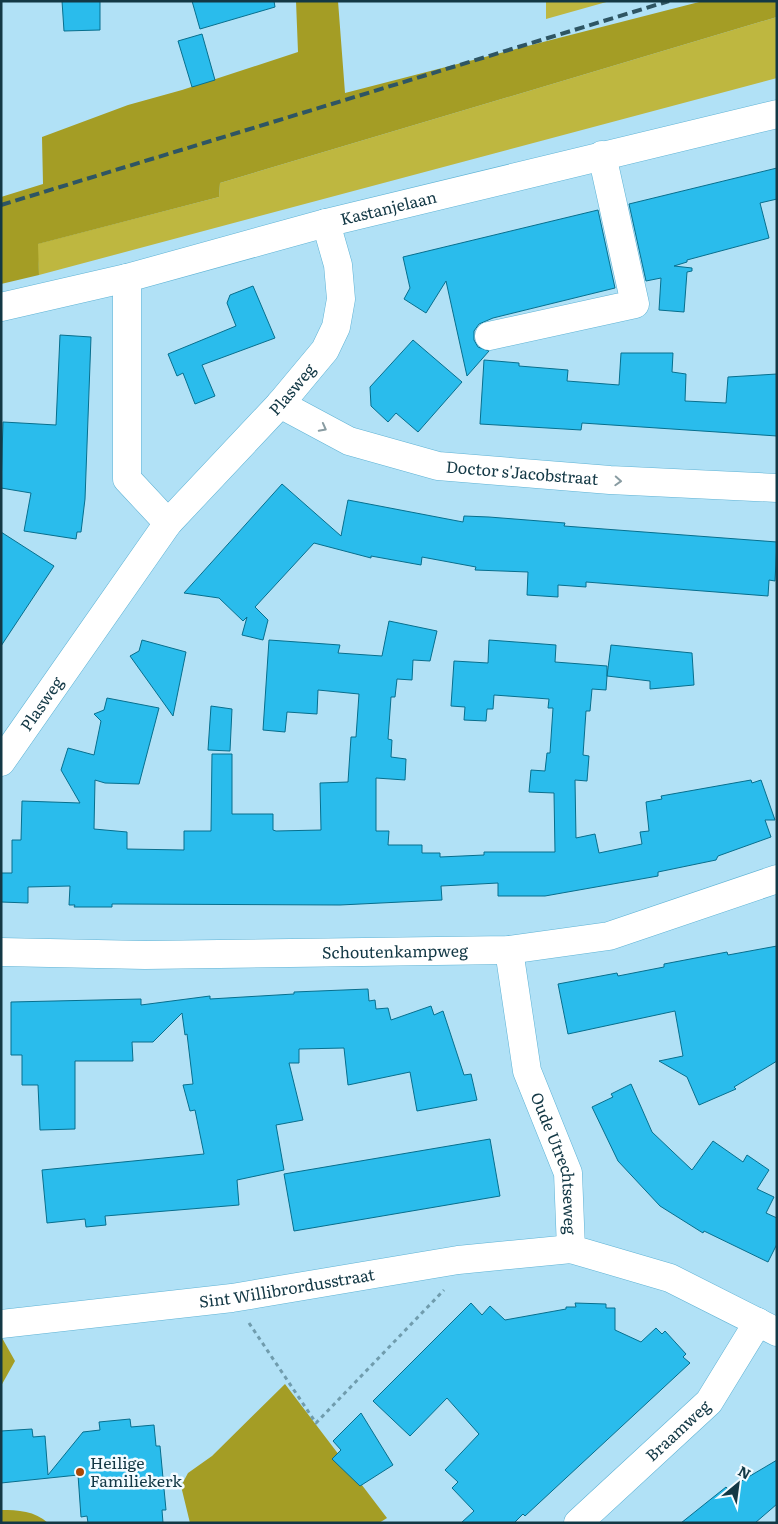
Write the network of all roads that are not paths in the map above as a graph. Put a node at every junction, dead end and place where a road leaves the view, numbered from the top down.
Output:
1 (777, 114) edge
2 (602, 154) junction
3 (326, 222) junction
4 (127, 278) junction
5 (1, 307) edge
6 (489, 336) dead end
7 (280, 404) junction
8 (777, 488) edge
9 (168, 523) junction
10 (1, 762) edge
11 (777, 879) edge
12 (509, 950) junction
13 (1, 952) edge
14 (571, 1249) junction
15 (1, 1324) edge
16 (768, 1327) edge
17 (578, 1523) edge

1 - 2 street, Kastanjelaan
2 - 3 street, Kastanjelaan
2 - 6 street
3 - 4 street, Kastanjelaan
3 - 7 street, Plasweg
4 - 5 street, Kastanjelaan
4 - 9 street
7 -> 8 street, Doctor s'Jacobstraat
7 - 9 street, Plasweg
9 - 10 street, Plasweg
11 - 12 street, Schoutenkampweg
12 - 13 street, Schoutenkampweg
12 - 14 street, Oude Utrechtseweg
14 - 15 street, Sint Willibrordusstraat
14 - 16 street, Oude Utrechtseweg
16 - 17 street, Braamweg

